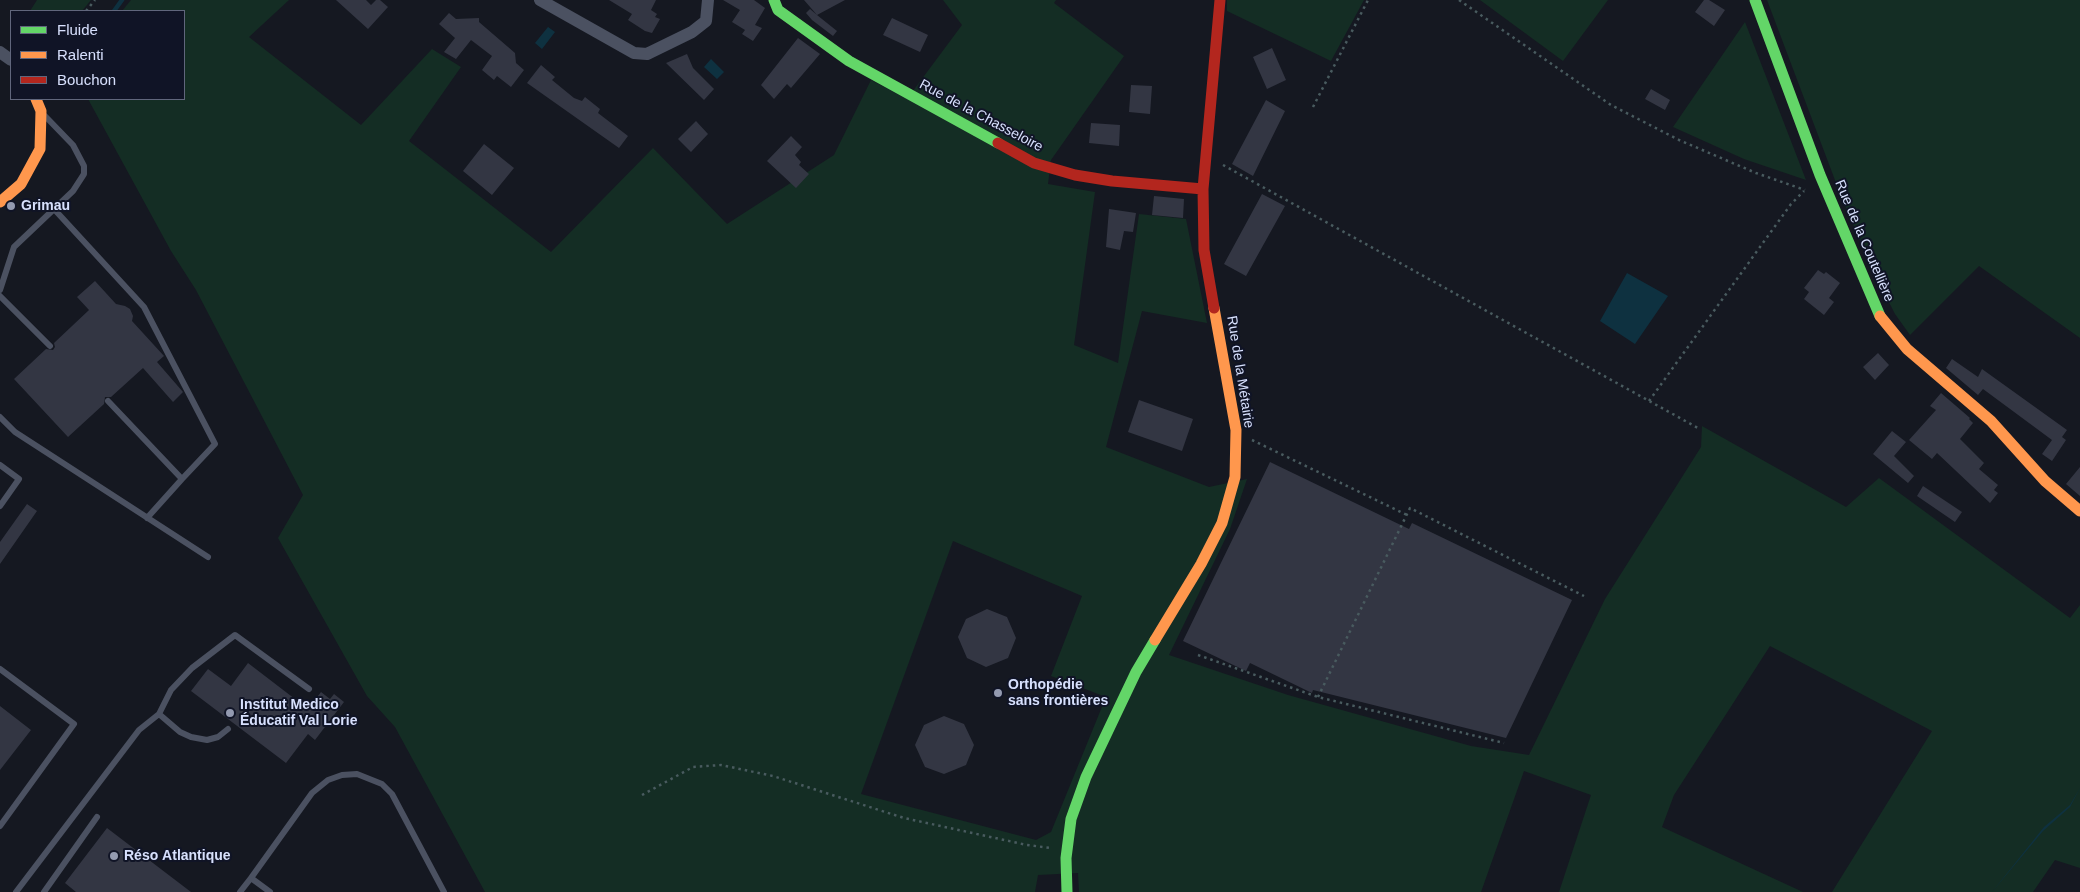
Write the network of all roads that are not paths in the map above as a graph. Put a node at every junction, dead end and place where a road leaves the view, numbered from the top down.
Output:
1 (540, 0) edge
2 (708, 0) edge
3 (774, 0) edge
4 (1220, 0) edge
5 (1755, 0) edge
6 (36, 100) edge
7 (41, 111) junction
8 (1203, 189) junction
9 (0, 202) edge
10 (54, 209) junction
11 (0, 290) edge
12 (0, 296) edge
13 (50, 346) dead end
14 (108, 401) dead end
15 (0, 417) edge
16 (0, 465) edge
17 (182, 479) junction
18 (0, 506) edge
19 (2080, 511) edge
20 (147, 518) junction
21 (208, 557) dead end
22 (0, 669) edge
23 (309, 689) dead end
24 (159, 714) junction
25 (228, 729) dead end
26 (97, 817) dead end
27 (0, 826) edge
28 (251, 878) junction
29 (16, 892) edge
30 (44, 892) edge
31 (240, 892) edge
32 (270, 892) edge
33 (444, 892) edge
34 (1067, 892) edge

1 - 2 street
3 - 8 street, Rue de la Chasseloire
4 - 8 street, Rue de la Métairie
5 - 19 street, Rue de la Coutellière
6 - 7 street
7 - 9 street
7 - 10 lane
8 - 34 street, Rue de la Métairie
10 - 11 lane
10 - 17 lane
12 - 13 lane
14 - 17 lane
15 - 20 lane
16 - 18 lane
17 - 20 lane
20 - 21 lane
22 - 27 lane
23 - 24 lane
24 - 25 lane
24 - 29 lane
26 - 30 lane
28 - 31 lane
28 - 32 lane
28 - 33 lane

